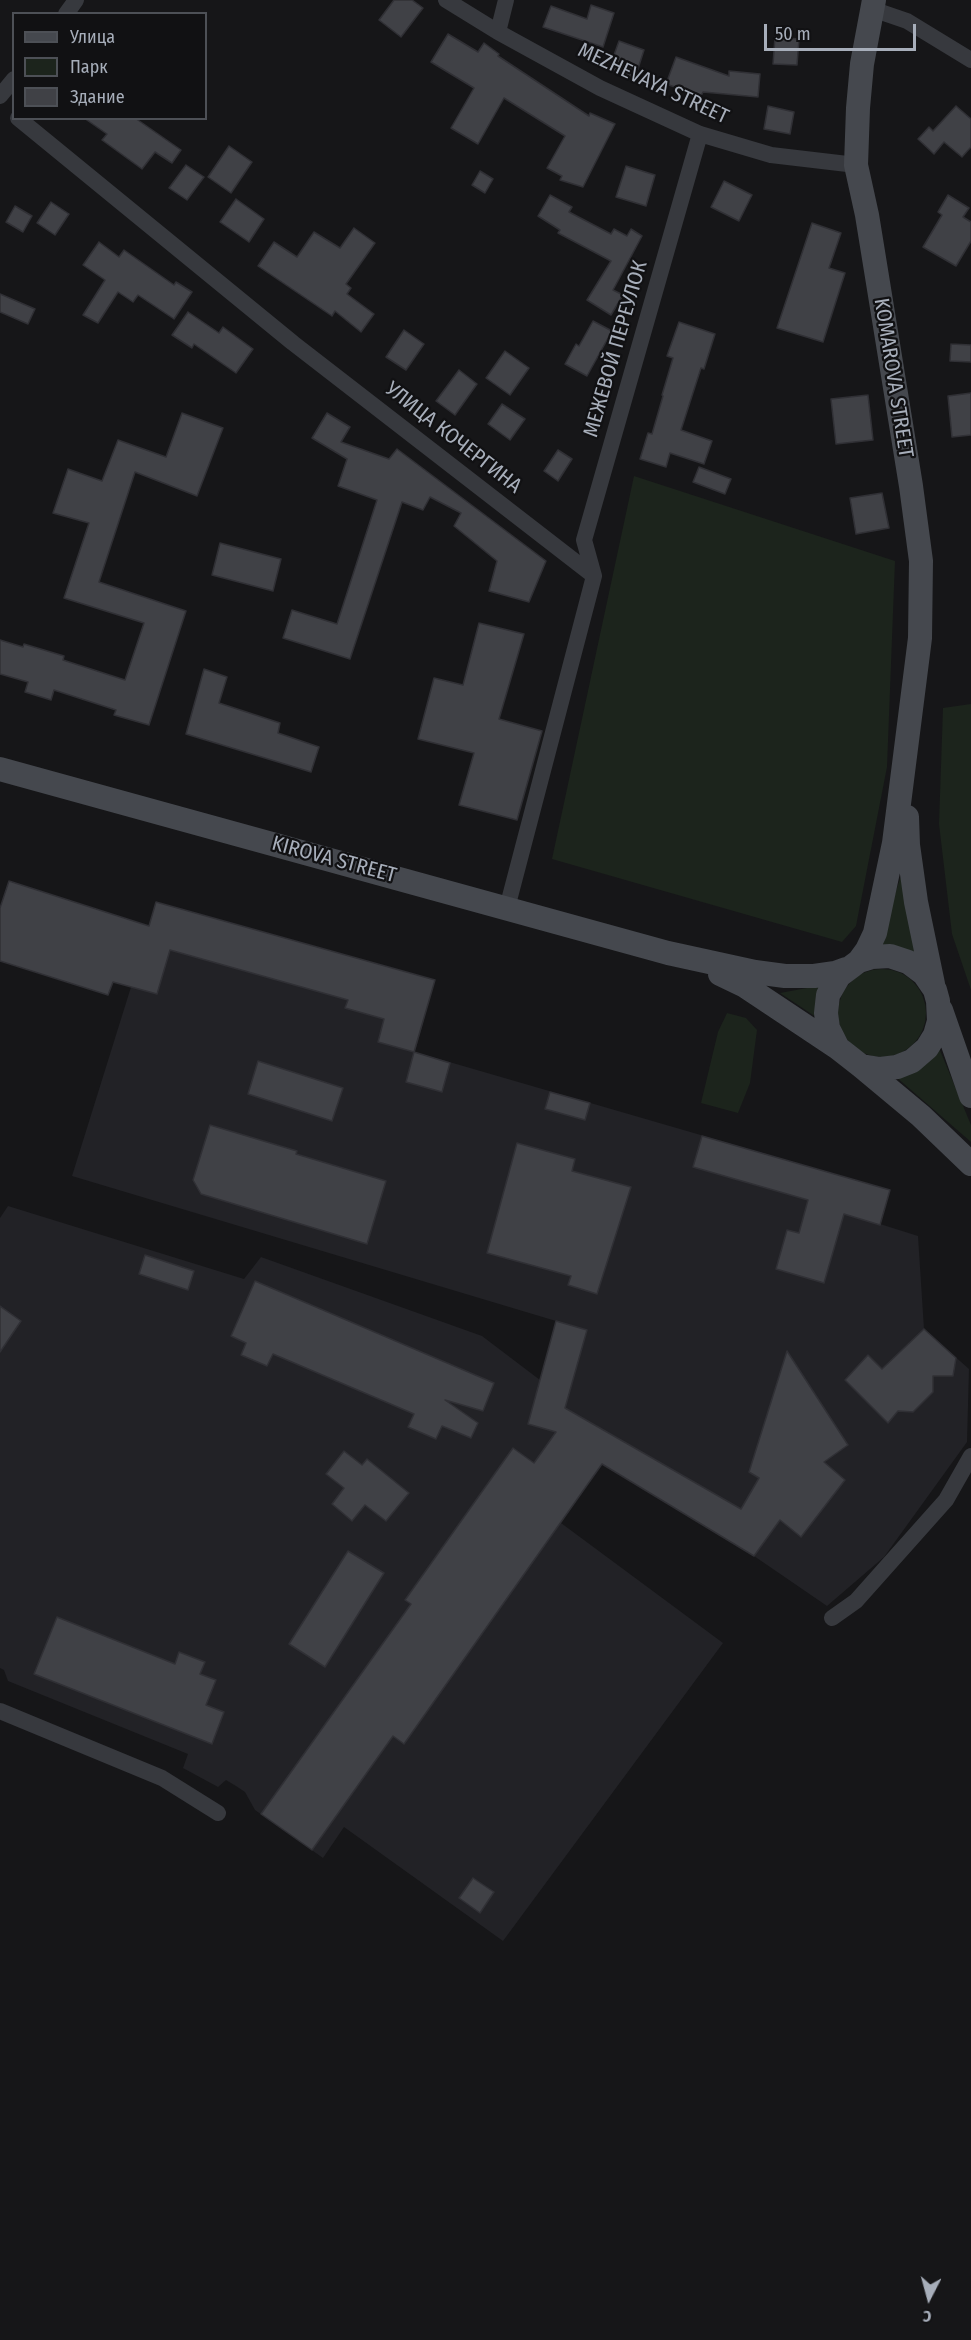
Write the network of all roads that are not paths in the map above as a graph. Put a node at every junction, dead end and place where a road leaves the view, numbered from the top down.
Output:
1 (446, 0) edge
2 (506, 0) edge
3 (873, 5) edge
4 (498, 32) junction
5 (971, 60) edge
6 (12, 81) edge
7 (0, 96) edge
8 (0, 104) edge
9 (12, 113) edge
10 (20, 120) edge
11 (700, 134) junction
12 (856, 165) junction
13 (594, 576) junction
14 (906, 758) junction
15 (0, 769) edge
16 (507, 908) junction
17 (668, 953) junction
18 (852, 965) junction
19 (937, 995) junction
20 (838, 1048) junction
21 (861, 1066) junction
22 (971, 1096) edge
23 (971, 1164) edge
24 (971, 1456) edge
25 (832, 1618) dead end
26 (0, 1711) edge
27 (218, 1813) dead end

1 - 4 street, MEZHEVAYA STREET
2 - 4 street
3 - 5 street
3 - 12 main road, KOMAROVA STREET
4 - 11 street, MEZHEVAYA STREET
6 - 7 street
8 - 9 street
10 - 13 street, УЛИЦА КОЧЕРГИНА
11 - 12 street, MEZHEVAYA STREET
11 - 13 street, МЕЖЕВОЙ ПЕРЕУЛОК
12 - 14 main road, KOMAROVA STREET
13 - 16 street
14 - 18 main road
14 - 19 main road
15 - 16 main road, KIROVA STREET
16 - 17 main road, KIROVA STREET
17 - 18 main road
17 - 20 main road
18 - 19 main road
18 - 20 main road
19 - 21 main road
19 - 22 main road
20 - 21 main road
21 - 23 main road
24 - 25 street
26 - 27 street

